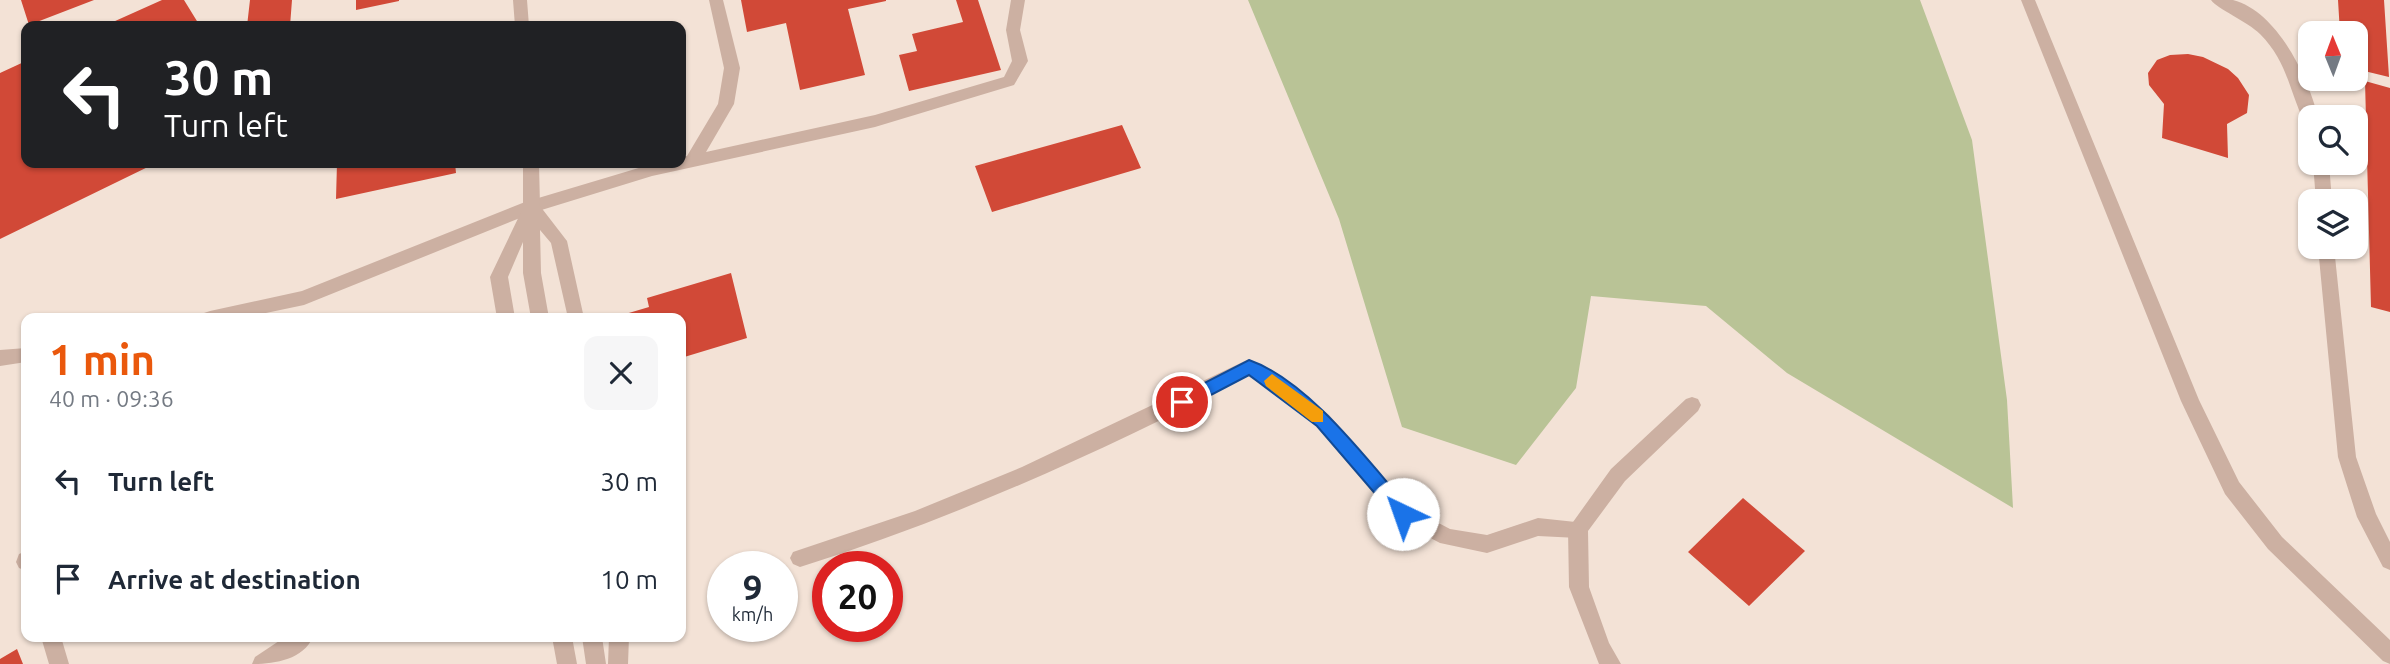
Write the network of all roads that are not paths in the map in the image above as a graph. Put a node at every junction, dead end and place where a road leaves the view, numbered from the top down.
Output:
1 (520, 0) edge
2 (716, 0) edge
3 (1018, 0) edge
4 (2028, 0) edge
5 (2218, 0) edge
6 (522, 21) edge
7 (2307, 105) edge
8 (692, 162) junction
9 (686, 164) edge
10 (531, 168) edge
11 (671, 168) edge
12 (531, 207) junction
13 (2327, 259) edge
14 (234, 313) edge
15 (505, 313) edge
16 (539, 313) edge
17 (575, 313) edge
18 (21, 356) edge
19 (0, 358) edge
20 (1692, 405) dead end
21 (1578, 529) junction
22 (800, 558) dead end
23 (2390, 561) edge
24 (53, 642) edge
25 (295, 642) edge
26 (563, 642) edge
27 (593, 642) edge
28 (619, 642) edge
29 (2390, 654) edge
30 (60, 664) edge
31 (262, 664) edge
32 (567, 664) edge
33 (596, 664) edge
34 (618, 664) edge
35 (1611, 664) edge

1 - 6 street
2 - 8 street
3 - 8 street
4 - 29 street
5 - 7 street
8 - 9 street
10 - 12 street
11 - 12 street
12 - 14 street
12 - 15 street
12 - 16 street
12 - 17 street
13 - 23 street
18 - 19 street
20 - 21 street
21 - 22 street
21 - 35 street
24 - 30 street
25 - 31 street
26 - 32 street
27 - 33 street
28 - 34 street

